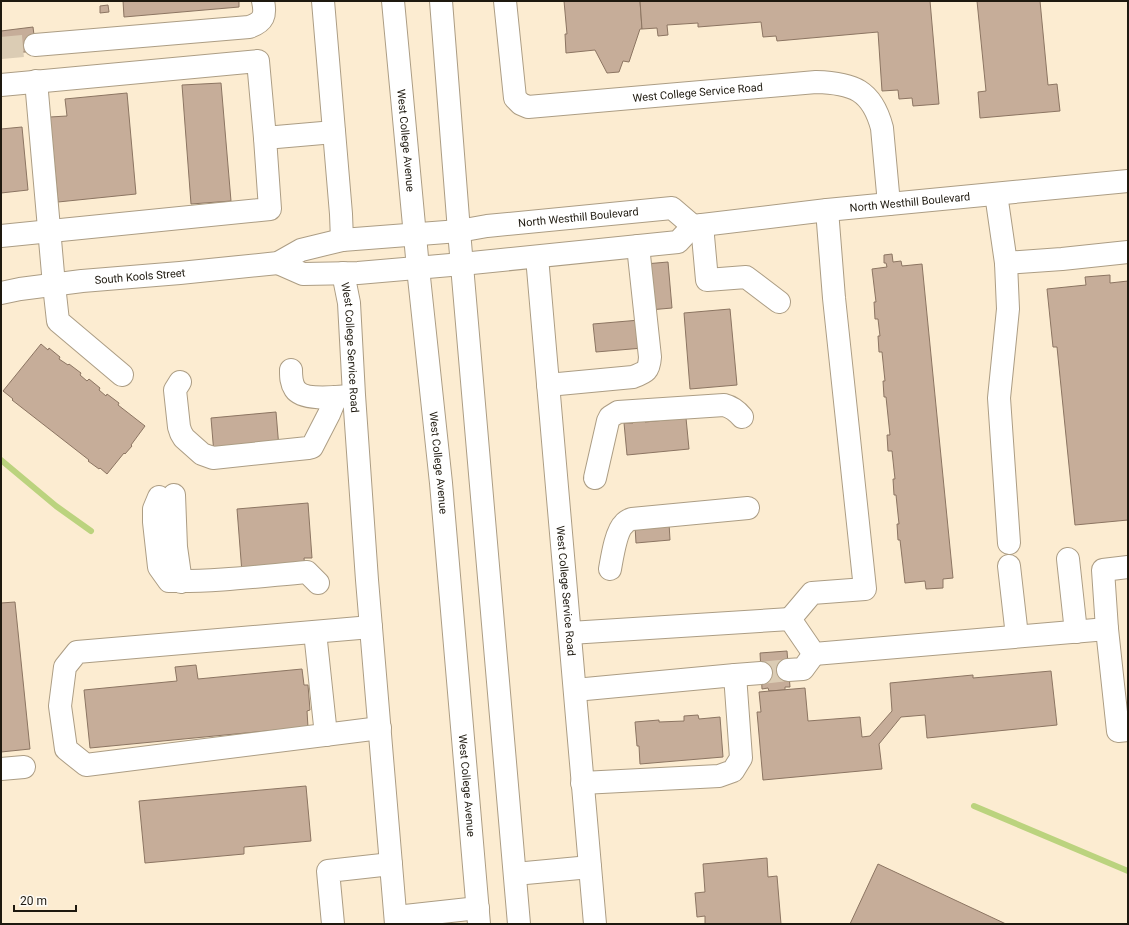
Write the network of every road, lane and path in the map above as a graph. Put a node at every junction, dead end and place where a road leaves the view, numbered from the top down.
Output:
1 (258, 1) edge
2 (263, 1) edge
3 (323, 1) edge
4 (393, 1) edge
5 (441, 1) edge
6 (506, 1) edge
7 (36, 82) junction
8 (1, 85) edge
9 (334, 132) junction
10 (265, 138) junction
11 (1128, 181) edge
12 (996, 194) junction
13 (889, 204) junction
14 (827, 210) junction
15 (698, 225) junction
16 (459, 231) junction
17 (49, 232) junction
18 (416, 234) junction
19 (1, 236) edge
20 (342, 240) junction
21 (638, 246) junction
22 (1128, 252) edge
23 (537, 257) junction
24 (278, 263) junction
25 (1006, 263) junction
26 (462, 264) junction
27 (418, 268) junction
28 (343, 273) junction
29 (54, 285) junction
30 (1, 293) edge
31 (779, 302) dead end
32 (291, 370) dead end
33 (122, 375) dead end
34 (180, 382) dead end
35 (548, 385) junction
36 (345, 396) junction
37 (742, 417) dead end
38 (595, 478) dead end
39 (166, 496) dead end
40 (748, 508) dead end
41 (1010, 543) dead end
42 (1068, 559) dead end
43 (1009, 566) dead end
44 (1128, 567) edge
45 (610, 569) dead end
46 (318, 583) dead end
47 (790, 619) junction
48 (371, 627) junction
49 (1107, 629) junction
50 (315, 632) junction
51 (570, 632) junction
52 (1076, 632) junction
53 (1017, 636) junction
54 (814, 654) junction
55 (788, 670) tunnel mouth
56 (761, 673) tunnel mouth
57 (735, 675) junction
58 (575, 690) junction
59 (380, 728) junction
60 (1128, 730) edge
61 (326, 735) junction
62 (24, 767) dead end
63 (1, 769) edge
64 (582, 783) junction
65 (391, 864) junction
66 (590, 867) junction
67 (515, 874) junction
68 (479, 916) edge
69 (396, 920) edge
70 (332, 924) edge
71 (519, 924) edge
72 (595, 924) edge

1 - 2 street
3 - 9 street
4 - 18 street, West College Avenue
5 - 16 street
6 - 13 street, West College Service Road
7 - 8 street
7 - 10 street
7 - 17 street
9 - 10 street
9 - 20 street
10 - 17 street
11 - 12 street, North Westhill Boulevard
12 - 13 street, North Westhill Boulevard
12 - 25 street
13 - 14 street, North Westhill Boulevard
14 - 15 street, North Westhill Boulevard
14 - 47 street
15 - 16 street, North Westhill Boulevard
15 - 21 street
15 - 31 street
16 - 18 street, North Westhill Boulevard
16 - 26 street
17 - 19 street
17 - 29 street
18 - 20 street, South Kools Street
18 - 27 street, West College Avenue
20 - 24 street, South Kools Street
21 - 23 street
21 - 35 street
22 - 25 street
23 - 26 street
23 - 35 street, West College Service Road
24 - 28 street, South Kools Street
24 - 29 street, South Kools Street
25 - 41 street
26 - 27 street, South Kools Street
26 - 67 street
27 - 28 street, South Kools Street
27 - 68 street, West College Avenue
28 - 36 street, West College Service Road
29 - 30 street, South Kools Street
29 - 33 street
32 - 36 street
34 - 36 street
35 - 51 street, West College Service Road
36 - 48 street, West College Service Road
37 - 38 street
39 - 46 street
40 - 45 street
42 - 52 street
43 - 53 street
44 - 49 street
47 - 51 street
47 - 54 street
48 - 50 street
48 - 59 street, West College Service Road
49 - 52 street
49 - 60 street
50 - 61 street
50 - 61 street
51 - 58 street, West College Service Road
52 - 53 street
53 - 54 street
54 - 55 street
56 - 57 street
57 - 58 street
57 - 64 street
58 - 64 street, West College Service Road
59 - 61 street
59 - 65 street, West College Service Road
62 - 63 street
64 - 66 street, West College Service Road
65 - 69 street, West College Service Road
65 - 70 street
66 - 67 street
66 - 72 street, West College Service Road
67 - 71 street
68 - 69 street

